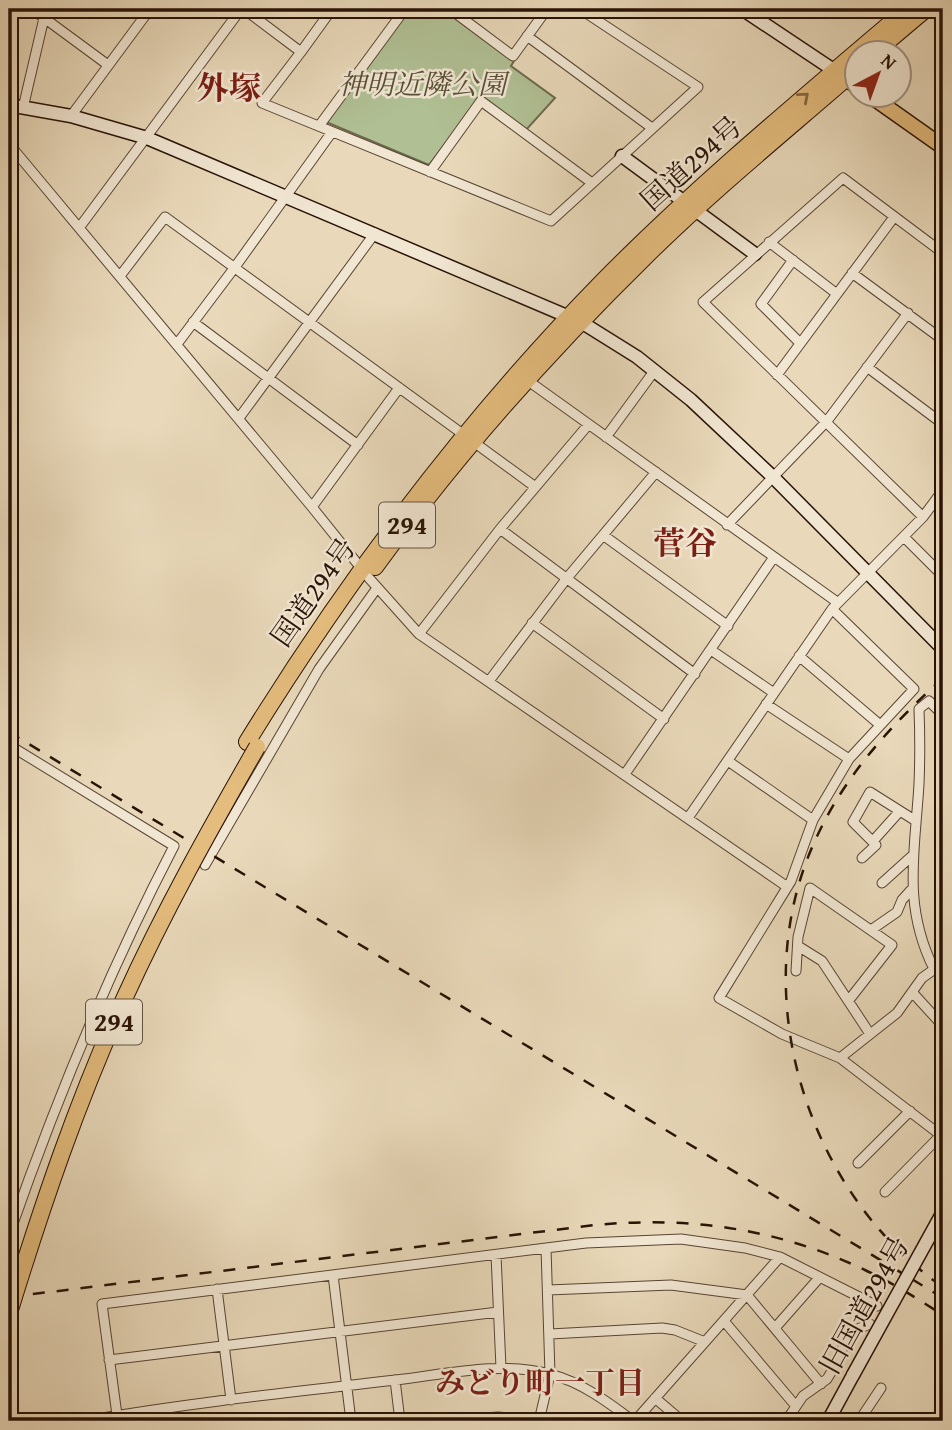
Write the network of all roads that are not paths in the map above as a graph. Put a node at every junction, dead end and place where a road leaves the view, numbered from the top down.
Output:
1 (32, 9) edge
2 (149, 9) edge
3 (242, 9) edge
4 (332, 9) edge
5 (405, 9) edge
6 (450, 9) edge
7 (547, 9) edge
8 (742, 9) edge
9 (907, 9) edge
10 (926, 9) edge
11 (584, 10) edge
12 (44, 18) junction
13 (527, 36) junction
14 (882, 38) edge
15 (892, 38) edge
16 (301, 51) junction
17 (108, 65) junction
18 (844, 73) edge
19 (844, 80) edge
20 (9, 105) edge
21 (23, 107) junction
22 (888, 108) edge
23 (71, 116) junction
24 (318, 126) junction
25 (652, 128) junction
26 (332, 132) junction
27 (147, 138) junction
28 (9, 144) edge
29 (943, 147) edge
30 (622, 156) junction
31 (430, 172) junction
32 (592, 183) junction
33 (285, 196) junction
34 (690, 206) junction
35 (894, 216) junction
36 (79, 228) junction
37 (375, 233) junction
38 (769, 242) junction
39 (943, 253) edge
40 (755, 254) junction
41 (793, 260) junction
42 (235, 267) junction
43 (852, 273) junction
44 (120, 276) junction
45 (837, 294) junction
46 (908, 313) junction
47 (575, 319) junction
48 (310, 321) junction
49 (193, 322) junction
50 (943, 340) edge
51 (800, 342) junction
52 (177, 344) junction
53 (867, 367) junction
54 (655, 370) junction
55 (777, 375) junction
56 (268, 379) junction
57 (527, 380) junction
58 (400, 388) junction
59 (239, 418) junction
60 (827, 421) junction
61 (943, 424) edge
62 (587, 425) junction
63 (606, 437) junction
64 (468, 438) junction
65 (358, 445) junction
66 (656, 471) junction
67 (773, 477) junction
68 (534, 486) junction
69 (943, 490) edge
70 (312, 506) junction
71 (923, 517) junction
72 (727, 525) junction
73 (500, 529) junction
74 (603, 535) junction
75 (904, 537) junction
76 (774, 557) junction
77 (867, 573) junction
78 (943, 576) edge
79 (368, 578) junction
80 (567, 578) junction
81 (834, 605) junction
82 (532, 623) junction
83 (728, 626) junction
84 (419, 634) junction
85 (943, 649) edge
86 (711, 650) junction
87 (799, 656) junction
88 (695, 674) junction
89 (489, 681) junction
90 (774, 692) junction
91 (766, 705) junction
92 (943, 715) edge
93 (664, 719) junction
94 (879, 724) junction
95 (9, 745) edge
96 (252, 745) junction
97 (849, 759) junction
98 (728, 761) junction
99 (625, 774) junction
100 (899, 812) junction
101 (688, 818) junction
102 (813, 820) junction
103 (916, 821) junction
104 (873, 841) junction
105 (913, 855) junction
106 (862, 858) dead end
107 (205, 865) dead end
108 (882, 883) dead end
109 (786, 886) junction
110 (911, 890) junction
111 (871, 930) junction
112 (798, 946) junction
113 (943, 963) edge
114 (934, 969) junction
115 (796, 971) dead end
116 (912, 992) junction
117 (849, 1000) junction
118 (943, 1026) edge
119 (870, 1034) junction
120 (840, 1058) junction
121 (909, 1111) junction
122 (942, 1136) edge
123 (858, 1163) dead end
124 (885, 1192) dead end
125 (9, 1200) edge
126 (19, 1206) junction
127 (943, 1212) edge
128 (9, 1236) edge
129 (546, 1248) junction
130 (496, 1255) junction
131 (780, 1257) junction
132 (333, 1275) junction
133 (9, 1277) edge
134 (818, 1278) junction
135 (218, 1289) junction
136 (548, 1290) junction
137 (747, 1295) junction
138 (877, 1306) dead end
139 (498, 1312) junction
140 (9, 1313) edge
141 (724, 1321) junction
142 (870, 1324) dead end
143 (775, 1328) junction
144 (339, 1330) junction
145 (550, 1334) junction
146 (705, 1342) junction
147 (224, 1345) junction
148 (109, 1360) junction
149 (500, 1368) junction
150 (550, 1374) junction
151 (395, 1380) junction
152 (821, 1384) junction
153 (346, 1385) junction
154 (881, 1388) dead end
155 (655, 1398) junction
156 (231, 1400) junction
157 (795, 1405) junction
158 (117, 1415) junction
159 (84, 1421) edge
160 (351, 1421) edge
161 (400, 1421) edge
162 (447, 1421) edge
163 (540, 1421) edge
164 (634, 1421) edge
165 (682, 1421) edge
166 (786, 1421) edge
167 (828, 1421) edge
168 (859, 1421) edge

1 - 12 street
2 - 17 street
3 - 16 street
3 - 27 street
4 - 16 street
5 - 24 street
6 - 13 street
7 - 13 street
8 - 18 street
9 - 14 highway, 国道294号 / 294
10 - 15 highway
11 - 25 street
12 - 17 street
12 - 21 street
13 - 25 street
16 - 24 street
17 - 23 street
19 - 34 highway, 国道294号 / 294
20 - 21 street
21 - 23 street
22 - 29 main road
23 - 27 street
24 - 26 street
25 - 30 street
26 - 31 street
26 - 33 street
27 - 33 street
27 - 36 street
28 - 36 street
30 - 32 street
30 - 34 street
31 - 32 street
31 - 32 street
33 - 37 street
33 - 42 street
34 - 40 street
34 - 47 highway, 国道294号 / 294
35 - 38 street
35 - 39 street
35 - 43 street
36 - 44 street
37 - 47 street
37 - 48 street
38 - 40 street
38 - 41 street
40 - 55 street
41 - 45 street
41 - 51 street
42 - 44 street
42 - 48 street
42 - 49 street
43 - 45 street
43 - 46 street
44 - 52 street
45 - 51 street
46 - 50 street
46 - 53 street
47 - 54 street
47 - 57 highway, 国道294号 / 294
47 - 64 highway, 国道294号 / 294
48 - 56 street
48 - 58 street
49 - 52 street
49 - 56 street
51 - 55 street
52 - 59 street
53 - 60 street
53 - 61 street
54 - 63 street
54 - 67 street
55 - 60 street
56 - 59 street
56 - 65 street
57 - 62 street
57 - 64 highway, 国道294号 / 294
58 - 64 street
58 - 65 street
59 - 70 street
60 - 67 street
60 - 71 street
62 - 63 street
62 - 68 street
63 - 66 street
64 - 68 street
64 - 79 highway, 国道294号 / 294
65 - 70 street
66 - 72 street
66 - 74 street
67 - 72 street
67 - 77 street
68 - 73 street
69 - 71 street
70 - 79 street
71 - 75 street
72 - 76 street
73 - 80 street
73 - 84 street
74 - 80 street
74 - 83 street
75 - 77 street
75 - 78 street
76 - 81 street
76 - 83 street
77 - 81 street
77 - 85 street
79 - 84 street
79 - 96 highway, 国道294号 / 294
79 - 107 street
80 - 82 street
80 - 88 street
81 - 87 street
81 - 94 street
82 - 89 street
82 - 93 street
83 - 86 street
84 - 89 street
86 - 88 street
86 - 90 street
87 - 90 street
87 - 94 street
88 - 93 street
89 - 99 street
90 - 91 street
91 - 97 street
91 - 98 street
92 - 103 street
93 - 99 street
94 - 97 street
95 - 126 street
96 - 133 highway, 国道294号 / 294
96 - 140 highway, 国道294号 / 294, bridge
97 - 102 street
98 - 101 street
98 - 102 street
99 - 101 street
100 - 103 street
100 - 104 street
100 - 104 street
101 - 109 street
102 - 109 street
103 - 105 street
104 - 106 street
105 - 108 street
105 - 110 street
109 - 120 street
110 - 111 street
110 - 114 street
111 - 112 street
111 - 117 street
112 - 115 street
112 - 117 street
113 - 114 street
114 - 116 street
116 - 118 street
116 - 119 street
117 - 119 street
119 - 120 street
120 - 121 street
121 - 122 street
121 - 123 street
122 - 124 street
125 - 126 street
126 - 128 street
127 - 167 street, 旧国道294号, bridge
129 - 130 street
129 - 131 street
129 - 136 street
130 - 132 street
130 - 139 street
131 - 134 street
131 - 137 street
132 - 135 street
132 - 144 street
134 - 138 street
134 - 143 street
135 - 147 street
135 - 148 street
136 - 137 street
136 - 145 street
137 - 141 street
137 - 143 street
139 - 144 street
139 - 149 street
141 - 146 street
141 - 157 street
142 - 152 street
143 - 152 street
144 - 147 street
144 - 153 street
145 - 146 street
145 - 150 street
146 - 155 street
147 - 148 street
147 - 156 street
148 - 158 street
149 - 150 street
149 - 151 street
150 - 163 street
150 - 164 street
151 - 153 street
151 - 161 street
152 - 157 street
153 - 156 street
153 - 160 street
154 - 168 street
155 - 164 street
155 - 165 street
156 - 158 street
157 - 166 street
158 - 159 street
162 - 163 street

